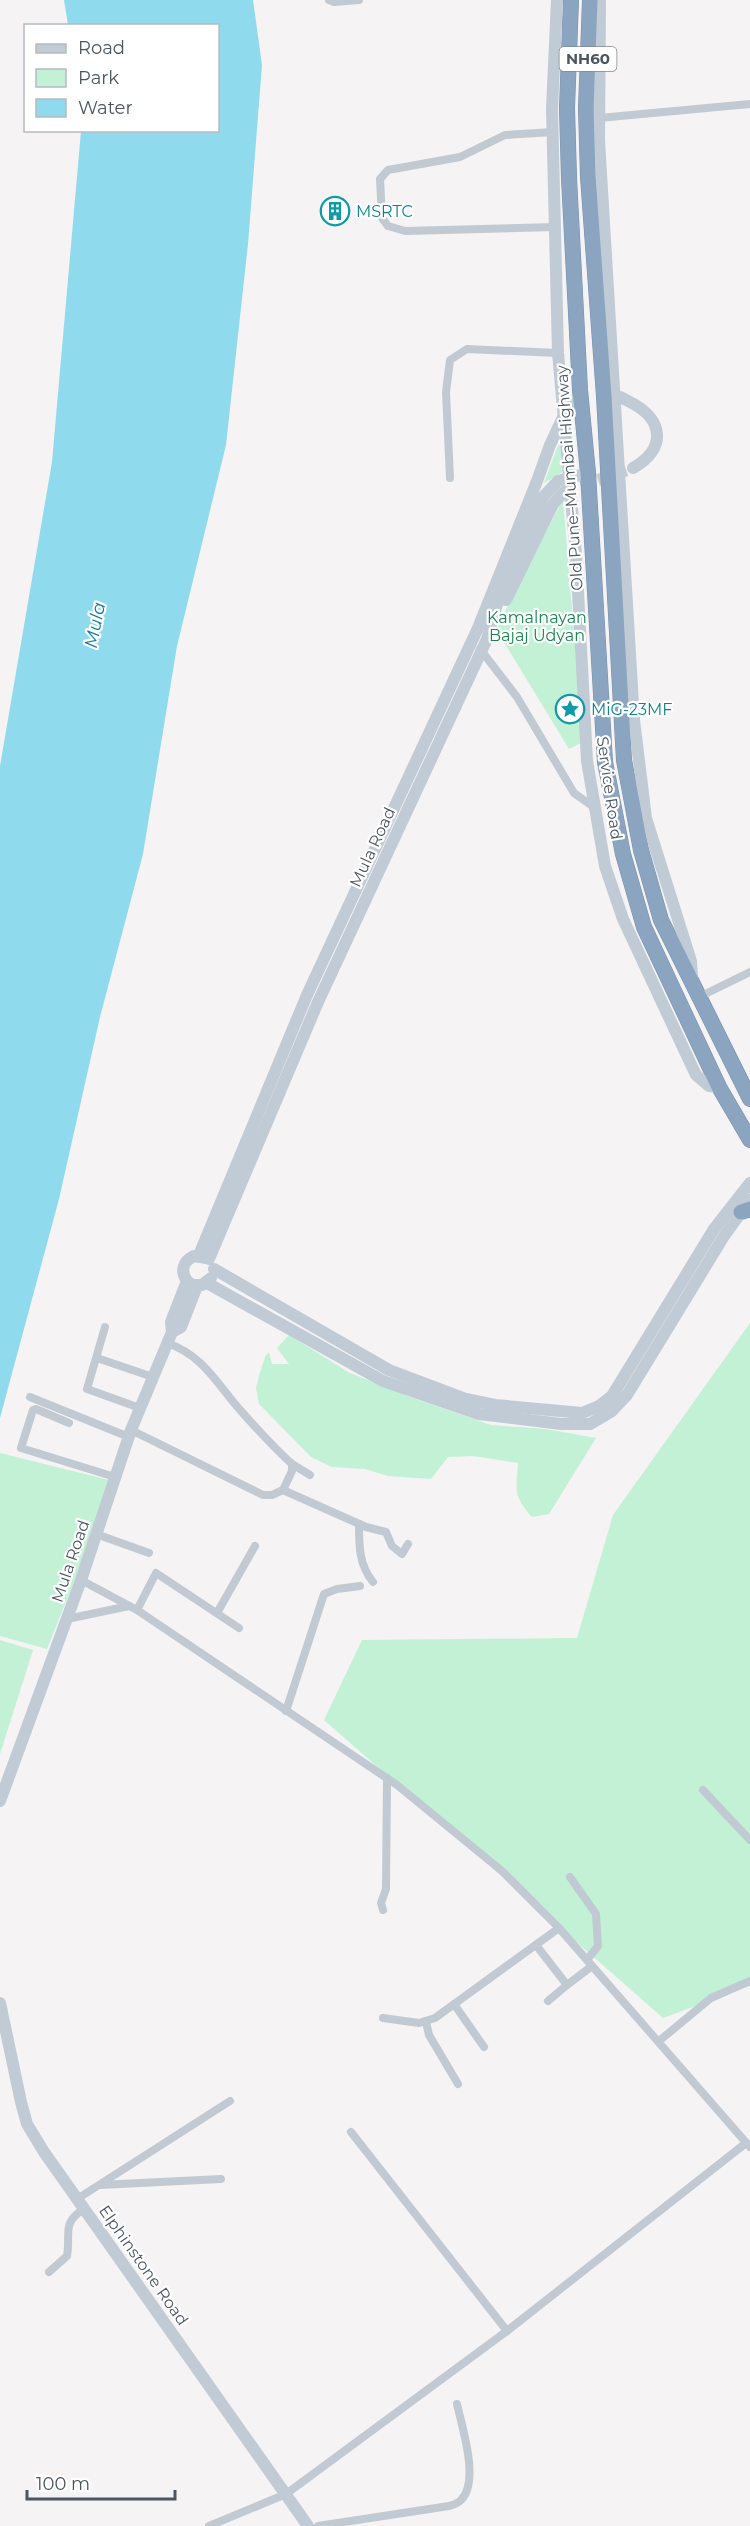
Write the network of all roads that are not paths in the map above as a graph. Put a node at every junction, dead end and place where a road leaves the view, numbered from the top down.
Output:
1 (329, 0) edge
2 (359, 0) edge
3 (557, 0) edge
4 (571, 0) edge
5 (590, 0) edge
6 (600, 0) edge
7 (750, 104) edge
8 (599, 118) junction
9 (553, 132) junction
10 (555, 227) junction
11 (558, 353) junction
12 (609, 395) junction
13 (580, 399) junction
14 (564, 413) junction
15 (633, 468) tunnel mouth
16 (588, 473) junction
17 (570, 476) junction
18 (450, 478) dead end
19 (564, 492) tunnel mouth
20 (491, 627) junction
21 (474, 636) junction
22 (482, 650) junction
23 (595, 808) junction
24 (750, 972) edge
25 (696, 991) junction
26 (718, 1087) junction
27 (750, 1099) edge
28 (750, 1140) edge
29 (750, 1183) edge
30 (747, 1207) edge
31 (207, 1261) junction
32 (197, 1283) junction
33 (105, 1327) dead end
34 (170, 1337) junction
35 (97, 1358) junction
36 (153, 1377) junction
37 (30, 1397) dead end
38 (140, 1408) junction
39 (69, 1423) dead end
40 (130, 1433) junction
41 (292, 1464) junction
42 (310, 1475) dead end
43 (115, 1478) junction
44 (283, 1490) junction
45 (359, 1524) junction
46 (96, 1534) junction
47 (408, 1544) dead end
48 (255, 1546) dead end
49 (149, 1553) dead end
50 (81, 1580) junction
51 (374, 1582) dead end
52 (360, 1586) dead end
53 (133, 1608) junction
54 (217, 1613) junction
55 (67, 1619) junction
56 (239, 1628) dead end
57 (286, 1711) junction
58 (387, 1778) junction
59 (703, 1790) dead end
60 (0, 1801) edge
61 (750, 1840) edge
62 (570, 1877) dead end
63 (383, 1911) dead end
64 (559, 1928) junction
65 (536, 1945) junction
66 (590, 1963) junction
67 (750, 1981) edge
68 (567, 1985) junction
69 (548, 2001) dead end
70 (0, 2003) edge
71 (454, 2004) junction
72 (383, 2018) dead end
73 (426, 2022) junction
74 (659, 2041) junction
75 (484, 2047) dead end
76 (458, 2084) dead end
77 (230, 2101) dead end
78 (351, 2132) dead end
79 (748, 2145) edge
80 (221, 2179) dead end
81 (99, 2185) junction
82 (81, 2204) junction
83 (49, 2272) dead end
84 (507, 2331) junction
85 (457, 2404) dead end
86 (286, 2494) junction
87 (209, 2526) edge
88 (308, 2526) edge
89 (318, 2526) edge

1 - 2 street
3 - 9 street, Service Road
4 - 13 highway, Old Pune–Mumbai Highway / NH60
5 - 12 highway, NH60
6 - 8 street
7 - 8 street
8 - 12 street
9 - 10 street, Service Road
9 - 10 street
10 - 11 street, Service Road
11 - 14 street, Service Road
11 - 18 street
12 - 15 street
12 - 25 highway, NH60
13 - 14 street
13 - 16 highway, Old Pune–Mumbai Highway / NH60
14 - 17 street, Service Road
14 - 21 street
16 - 17 street, Mula Road
16 - 26 highway, Old Pune–Mumbai Highway / NH60
17 - 20 street, Mula Road
17 - 23 street, Service Road
19 - 20 street
20 - 22 street, Mula Road
21 - 22 street
21 - 31 street
22 - 23 street
22 - 31 street, Mula Road
23 - 26 street, Service Road
24 - 25 street
25 - 27 highway, NH60
26 - 28 highway, Old Pune–Mumbai Highway / NH60
29 - 31 street
30 - 32 street
31 - 32 street, Mula Road
31 - 32 street, Mula Road
32 - 34 street, Mula Road
33 - 35 street
34 - 36 street, Mula Road
34 - 41 street
35 - 36 street
35 - 38 street
36 - 38 street, Mula Road
37 - 40 street
38 - 40 street, Mula Road
39 - 43 street
40 - 43 street, Mula Road
40 - 44 street
41 - 42 street
41 - 44 street
43 - 46 street, Mula Road
44 - 45 street
45 - 47 street
45 - 51 street
46 - 49 street
46 - 50 street, Mula Road
48 - 54 street
50 - 53 street
50 - 55 street, Mula Road
52 - 57 street
53 - 54 street
53 - 55 street
53 - 57 street
54 - 56 street
55 - 60 street, Mula Road
57 - 58 street
58 - 63 street
58 - 64 street
59 - 61 street
62 - 66 street
64 - 65 street
64 - 66 street
65 - 68 street
65 - 71 street
66 - 68 street
66 - 74 street
67 - 74 street
68 - 69 street
70 - 82 street, Elphinstone Road
71 - 73 street
71 - 75 street
72 - 73 street
73 - 76 street
74 - 79 street
77 - 81 street
78 - 84 street
79 - 84 street
80 - 81 street
81 - 82 street
82 - 83 street
82 - 86 street, Elphinstone Road
84 - 86 street
85 - 89 street
86 - 87 street
86 - 88 street, Elphinstone Road

